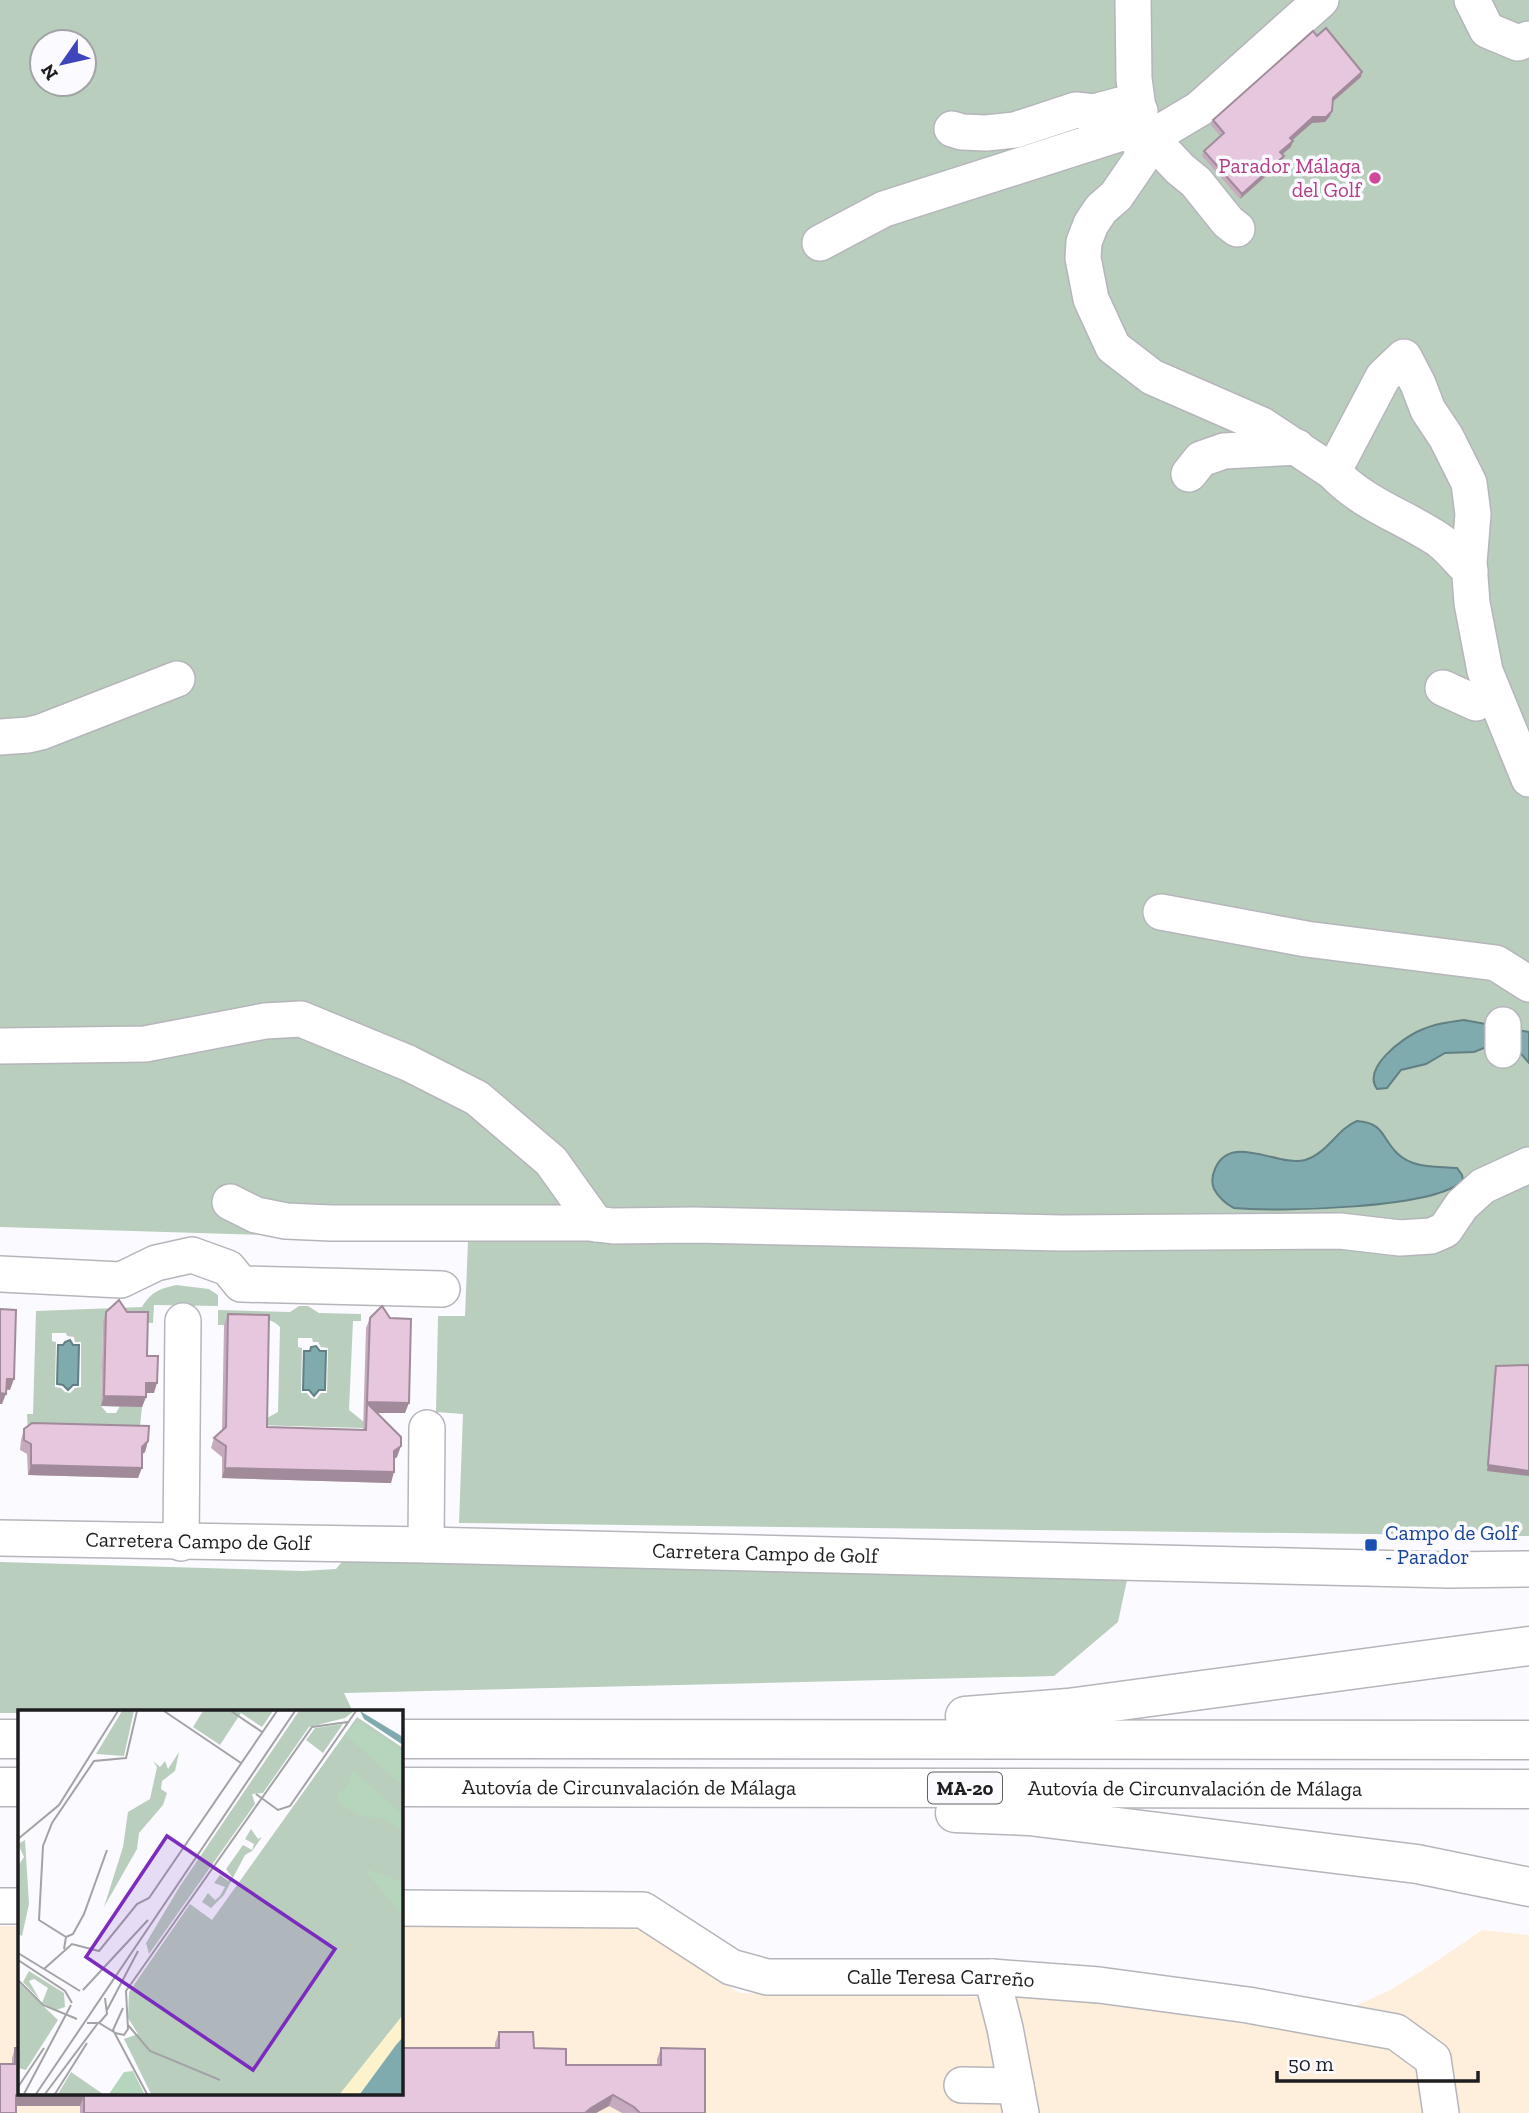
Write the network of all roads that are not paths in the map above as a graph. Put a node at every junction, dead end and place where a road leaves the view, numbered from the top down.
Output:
1 (1133, 0) edge
2 (1321, 0) edge
3 (1472, 0) edge
4 (1529, 39) edge
5 (952, 129) dead end
6 (1144, 131) junction
7 (1237, 229) dead end
8 (820, 243) dead end
9 (1297, 447) junction
10 (1333, 471) junction
11 (1189, 474) dead end
12 (1470, 571) junction
13 (1479, 643) junction
14 (177, 679) dead end
15 (1443, 688) dead end
16 (1476, 703) junction
17 (0, 737) edge
18 (1529, 779) edge
19 (1529, 793) edge
20 (1161, 912) dead end
21 (1529, 984) edge
22 (0, 1046) edge
23 (1529, 1165) edge
24 (230, 1202) dead end
25 (596, 1223) junction
26 (0, 1275) edge
27 (442, 1289) dead end
28 (183, 1321) dead end
29 (428, 1428) dead end
30 (0, 1538) edge
31 (181, 1543) junction
32 (426, 1545) junction
33 (1529, 1569) edge
34 (1529, 1646) edge
35 (0, 1739) edge
36 (18, 1739) edge
37 (873, 1739) junction
38 (402, 1740) edge
39 (1529, 1740) edge
40 (0, 1787) edge
41 (18, 1787) edge
42 (402, 1787) edge
43 (841, 1788) junction
44 (1529, 1789) edge
45 (1520, 1888) edge
46 (0, 1906) edge
47 (18, 1906) edge
48 (402, 1909) edge
49 (992, 1977) junction
50 (962, 2085) dead end
51 (1019, 2100) edge
52 (1441, 2113) edge

1 - 6 street
2 - 6 street
3 - 4 street
5 - 6 street
6 - 7 street
6 - 8 street
6 - 9 street
9 - 10 street
9 - 11 street
10 - 12 street
10 - 12 street
12 - 13 street
13 - 16 street
13 - 18 street
14 - 17 street
15 - 16 street
16 - 19 street
20 - 21 street
22 - 25 street
23 - 25 street
24 - 25 street
26 - 27 street
28 - 31 street
29 - 32 street
30 - 31 street, Carretera Campo de Golf
31 - 32 street, Carretera Campo de Golf
32 - 33 street, Carretera Campo de Golf
34 - 37 highway
35 - 36 highway
37 - 38 highway
37 - 39 highway
40 - 41 highway
42 - 43 highway, Autovía de Circunvalación de Málaga / MA-20
43 - 44 highway, Autovía de Circunvalación de Málaga / MA-20
43 - 45 highway
46 - 47 street
48 - 49 street, Calle Teresa Carreño
49 - 51 street
49 - 52 street, Calle Teresa Carreño
50 - 51 street

